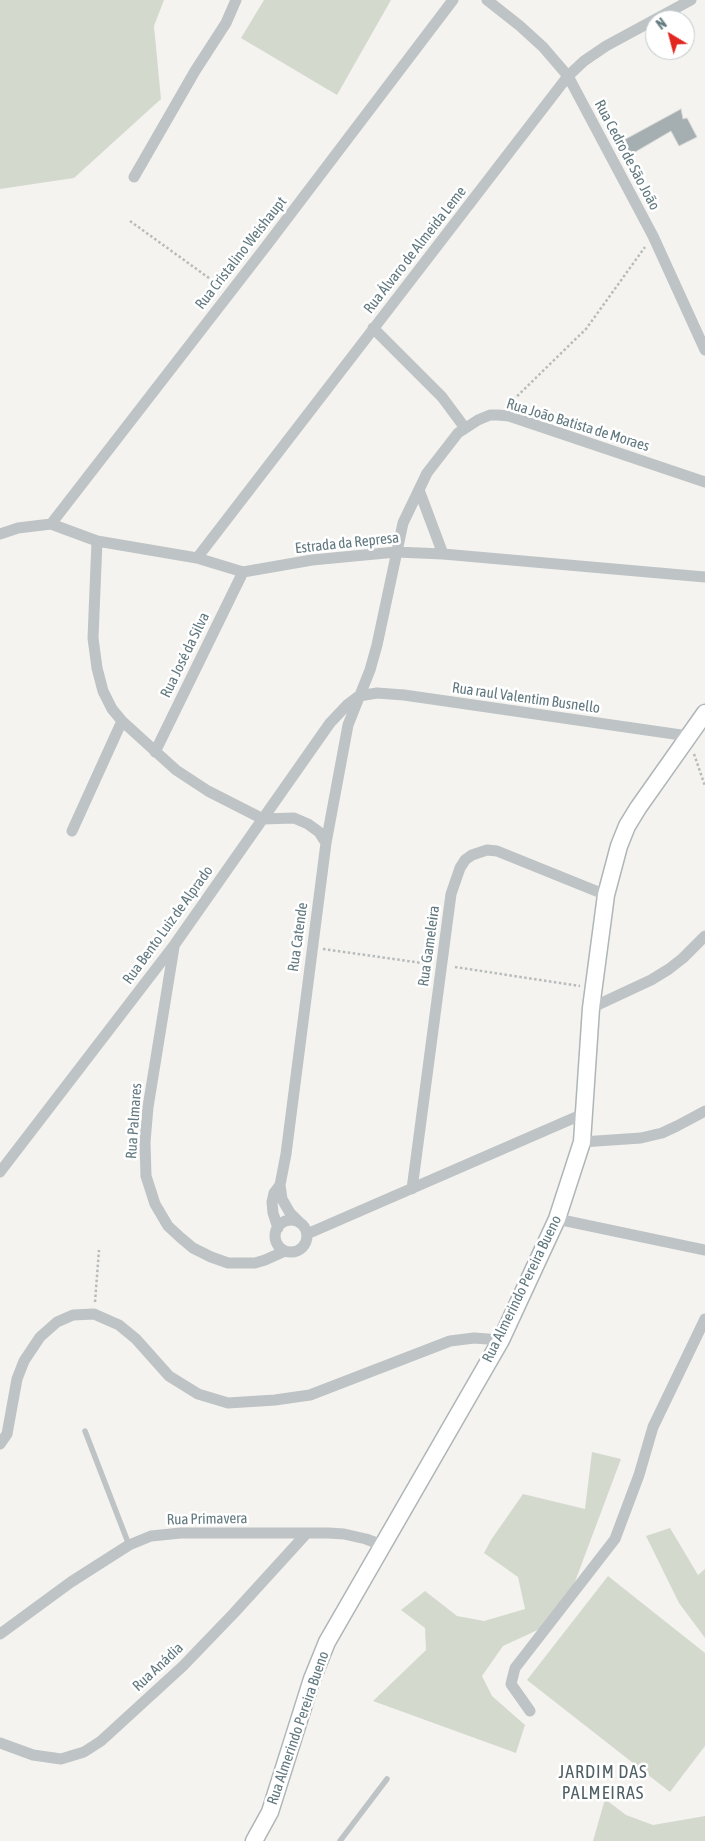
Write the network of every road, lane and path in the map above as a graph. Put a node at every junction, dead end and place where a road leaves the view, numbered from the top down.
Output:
1 (236, 0) edge
2 (453, 0) edge
3 (487, 0) edge
4 (691, 0) edge
5 (568, 76) junction
6 (134, 177) dead end
7 (130, 221) dead end
8 (653, 236) junction
9 (229, 293) junction
10 (373, 328) junction
11 (705, 350) edge
12 (498, 415) junction
13 (465, 428) junction
14 (705, 482) edge
15 (419, 490) junction
16 (51, 524) junction
17 (0, 534) edge
18 (97, 540) junction
19 (396, 552) junction
20 (443, 554) junction
21 (197, 558) junction
22 (243, 572) junction
23 (705, 577) edge
24 (359, 696) junction
25 (705, 713) edge
26 (122, 721) junction
27 (688, 736) junction
28 (155, 752) junction
29 (705, 786) edge
30 (263, 819) junction
31 (72, 831) dead end
32 (326, 843) junction
33 (606, 895) junction
34 (705, 936) edge
35 (175, 944) junction
36 (591, 1008) junction
37 (705, 1111) edge
38 (584, 1114) junction
39 (582, 1142) junction
40 (0, 1172) edge
41 (280, 1185) junction
42 (412, 1188) junction
43 (557, 1219) junction
44 (299, 1222) junction
45 (278, 1228) junction
46 (307, 1234) junction
47 (99, 1250) dead end
48 (705, 1250) edge
49 (286, 1251) junction
50 (94, 1314) junction
51 (705, 1319) edge
52 (501, 1340) junction
53 (85, 1431) dead end
54 (0, 1444) edge
55 (306, 1534) junction
56 (129, 1544) junction
57 (382, 1545) junction
58 (0, 1634) edge
59 (530, 1711) dead end
60 (0, 1743) edge
61 (387, 1779) dead end
62 (254, 1841) edge
63 (340, 1841) edge

1 - 6 street
2 - 9 street, Rua Cristalino Weishaupt
3 - 5 street, Rua Cedro de São João
4 - 5 street, Rua Álvaro de Almeida Leme
5 - 8 street, Rua Cedro de São João
5 - 10 street, Rua Álvaro de Almeida Leme
7 - 9 path
8 - 11 street, Rua Cedro de São João
8 - 12 path
9 - 16 street, Rua Cristalino Weishaupt
10 - 13 street
10 - 21 street, Rua Álvaro de Almeida Leme
12 - 13 street, Rua João Batista de Moraes
12 - 14 street, Rua João Batista de Moraes
13 - 15 street, Rua João Batista de Moraes
15 - 19 street, Rua João Batista de Moraes
15 - 20 street
16 - 17 street, Estrada da Represa
16 - 18 street, Estrada da Represa
18 - 21 street, Estrada da Represa
18 - 26 street
19 - 20 street, Estrada da Represa
19 - 22 street, Estrada da Represa
19 - 24 street, Rua João Batista de Moraes
20 - 23 street, Estrada da Represa
21 - 22 street, Estrada da Represa
22 - 28 street, Rua José da Silva
24 - 27 street, Rua raul Valentim Busnello
24 - 30 street, Rua Bento Luiz de Alprado
24 - 32 street, Rua Catende
25 - 27 main road, Rua Almerindo Pereira Bueno
26 - 28 street
26 - 31 street
27 - 29 path
27 - 33 main road, Rua Almerindo Pereira Bueno
28 - 30 street
30 - 32 street
30 - 35 street, Rua Bento Luiz de Alprado
32 - 41 street, Rua Catende
33 - 36 main road, Rua Almerindo Pereira Bueno
33 - 42 street, Rua Gameleira
34 - 36 street
35 - 40 street, Rua Bento Luiz de Alprado
35 - 49 street, Rua Palmares
36 - 38 main road, Rua Almerindo Pereira Bueno
37 - 39 street
38 - 39 main road, Rua Almerindo Pereira Bueno
38 - 42 street, Rua Palmares
39 - 43 main road, Rua Almerindo Pereira Bueno
41 - 44 street, Rua Catende
41 - 45 street, Rua Catende
42 - 46 street, Rua Palmares
43 - 48 street
43 - 52 main road, Rua Almerindo Pereira Bueno
44 - 45 street
44 - 46 street
45 - 49 street
46 - 49 street, Rua Palmares
47 - 50 path
50 - 52 street
50 - 54 street
51 - 59 street
52 - 57 main road, Rua Almerindo Pereira Bueno
53 - 56 lane
55 - 56 street, Rua Primavera
55 - 57 street, Rua Primavera
55 - 60 street, Rua Anádia
56 - 58 street, Rua Primavera
57 - 62 main road, Rua Almerindo Pereira Bueno
61 - 63 lane

